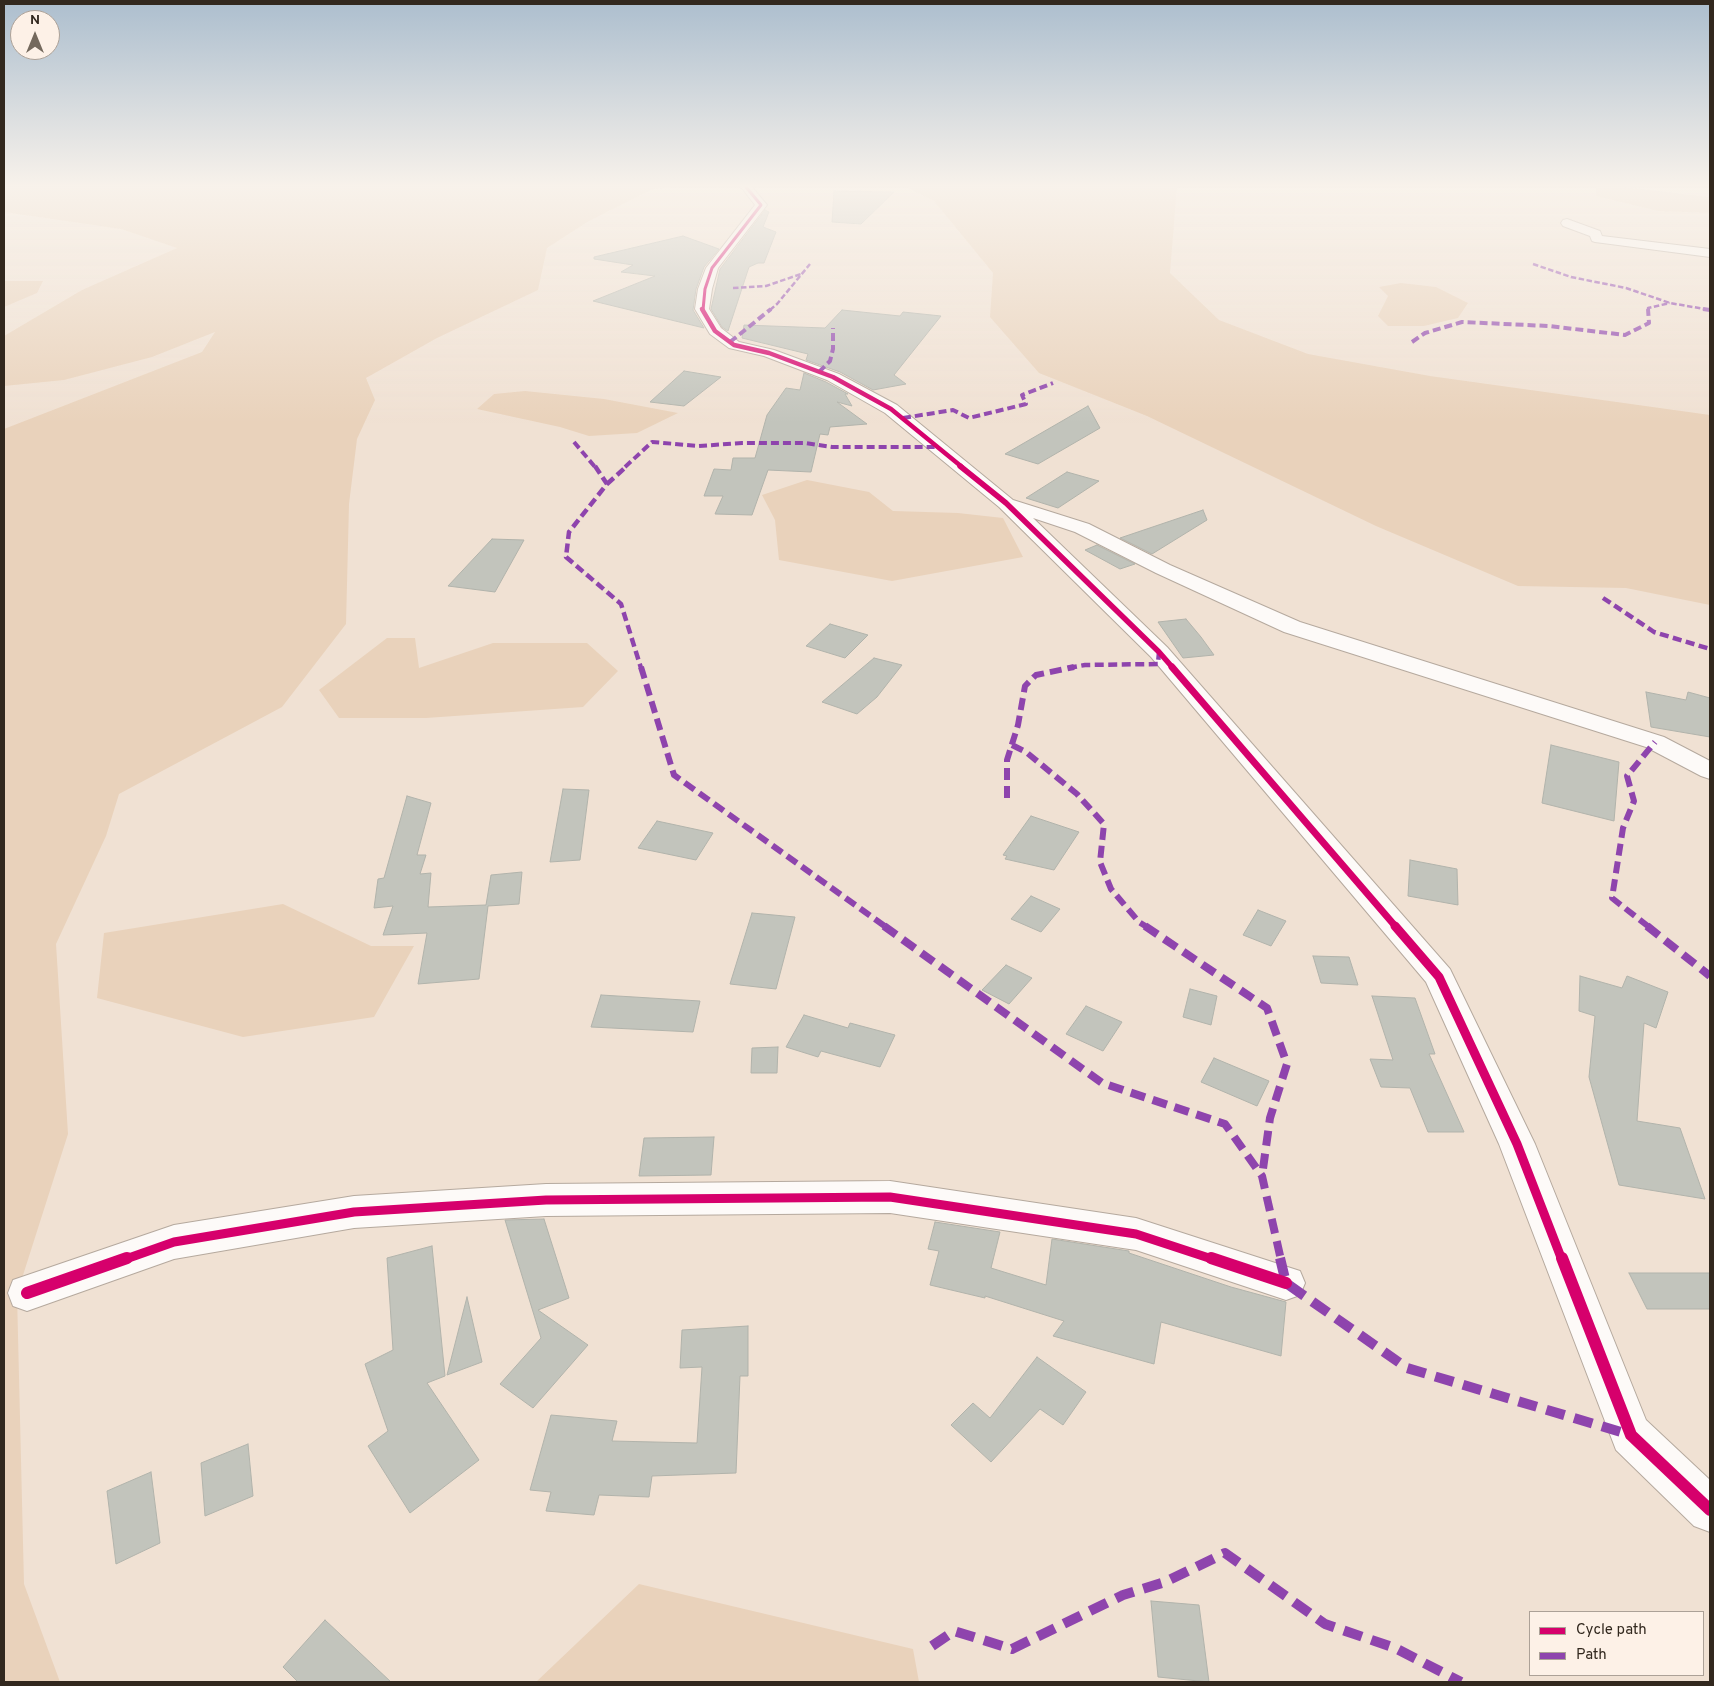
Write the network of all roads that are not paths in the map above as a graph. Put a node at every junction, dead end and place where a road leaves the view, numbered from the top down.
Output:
1 (714, 266) edge
2 (1006, 503) junction
3 (1710, 770) edge
4 (1286, 1283) dead end
5 (27, 1293) dead end
6 (1710, 1510) edge

1 - 2 street
2 - 3 street
2 - 6 street
4 - 5 street

